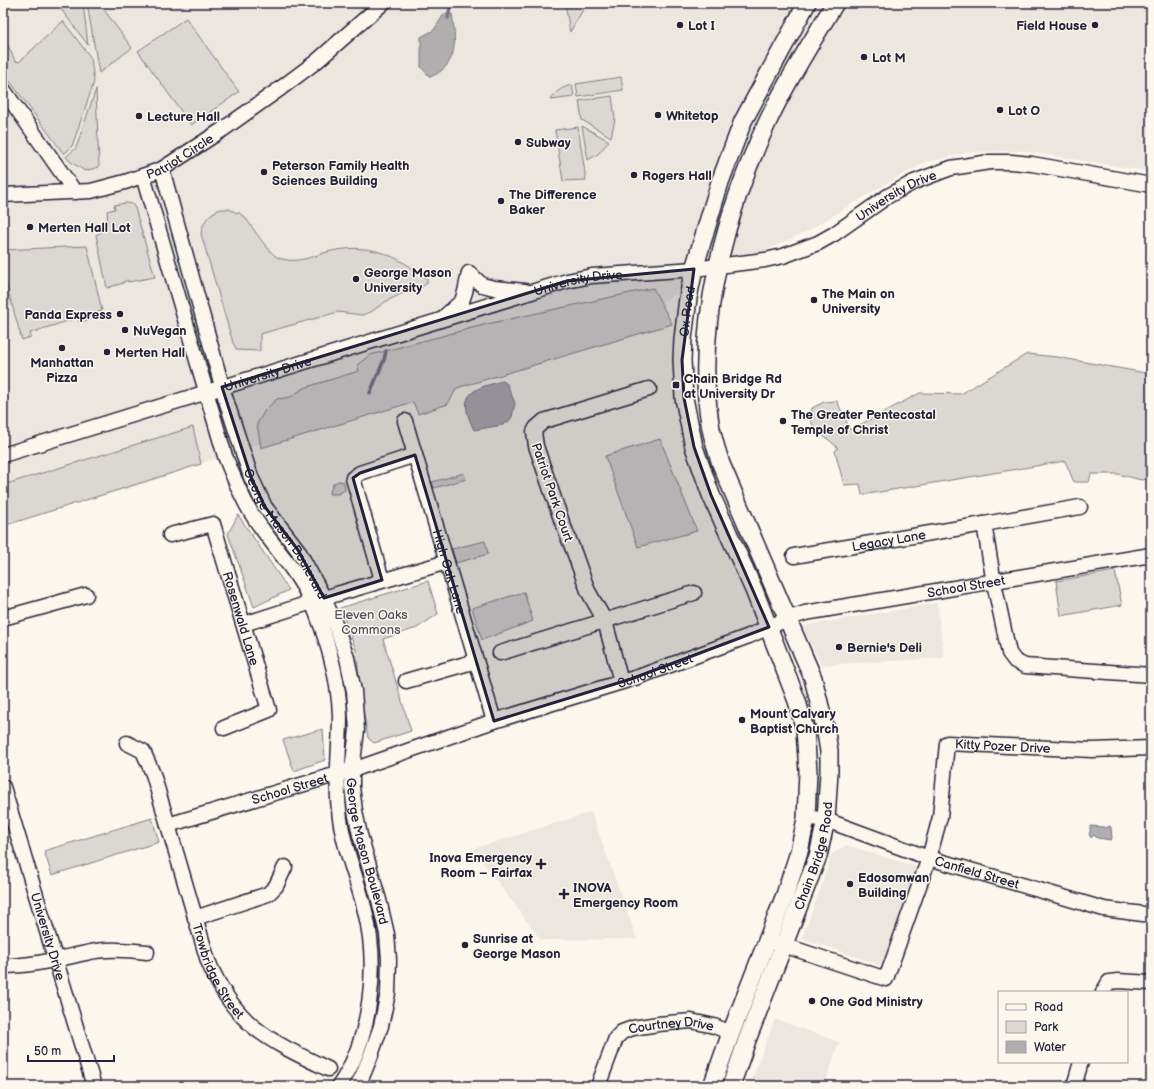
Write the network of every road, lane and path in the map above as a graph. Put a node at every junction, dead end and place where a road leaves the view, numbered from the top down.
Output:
1 (383, 3) edge
2 (807, 3) edge
3 (835, 3) edge
4 (3, 89) edge
5 (162, 169) junction
6 (143, 176) junction
7 (1151, 186) edge
8 (75, 192) junction
9 (3, 195) edge
10 (718, 266) junction
11 (694, 269) junction
12 (532, 291) junction
13 (443, 319) junction
14 (222, 387) junction
15 (649, 389) dead end
16 (206, 392) junction
17 (405, 421) dead end
18 (3, 454) edge
19 (415, 456) junction
20 (1080, 507) dead end
21 (984, 524) junction
22 (170, 535) dead end
23 (794, 556) dead end
24 (1151, 556) edge
25 (447, 562) junction
26 (382, 580) junction
27 (994, 583) junction
28 (694, 593) dead end
29 (86, 595) dead end
30 (318, 600) junction
31 (3, 618) edge
32 (787, 619) junction
33 (605, 621) junction
34 (244, 624) junction
35 (769, 627) junction
36 (500, 654) dead end
37 (476, 661) junction
38 (1151, 675) edge
39 (406, 681) dead end
40 (626, 681) junction
41 (494, 721) junction
42 (224, 728) dead end
43 (127, 743) dead end
44 (1151, 748) edge
45 (352, 770) junction
46 (337, 774) junction
47 (3, 787) edge
48 (806, 817) junction
49 (826, 820) junction
50 (168, 826) junction
51 (929, 858) junction
52 (285, 867) dead end
53 (1151, 915) edge
54 (195, 918) junction
55 (767, 940) junction
56 (784, 945) junction
57 (147, 952) dead end
58 (56, 960) junction
59 (3, 966) edge
60 (1151, 983) edge
61 (1104, 991) edge
62 (731, 1033) junction
63 (1081, 1063) edge
64 (328, 1070) dead end
65 (94, 1086) edge
66 (339, 1086) edge
67 (357, 1086) edge
68 (598, 1086) edge
69 (712, 1086) edge
70 (731, 1086) edge
71 (1074, 1086) edge

1 - 5 street, Patriot Circle
2 - 11 main road, Ox Road
3 - 10 main road, Ox Road
4 - 8 street
5 - 6 street, Patriot Circle
5 - 14 street, George Mason Boulevard
6 - 8 street, Patriot Circle
6 - 16 street, George Mason Boulevard
7 - 10 street, University Drive
8 - 9 street, Patriot Circle
10 - 11 street, University Drive
10 - 32 main road, Ox Road
11 - 12 street, University Drive
11 - 35 main road, Ox Road
12 - 13 street, University Drive
12 - 13 street
13 - 14 street, University Drive
14 - 16 street, University Drive
14 - 30 street, George Mason Boulevard
15 - 33 street, Patriot Park Court
16 - 18 street, University Drive
16 - 30 street, George Mason Boulevard
17 - 19 street, High Oak Lane
19 - 25 street, High Oak Lane
19 - 26 street
20 - 21 street, Legacy Lane
21 - 23 street, Legacy Lane
21 - 27 street
22 - 34 street, Rosenwald Lane
24 - 27 street, School Street
25 - 26 street
25 - 37 street, High Oak Lane
26 - 30 street
27 - 32 street, School Street
27 - 38 street
28 - 33 street
29 - 31 street
30 - 34 street
30 - 45 street, George Mason Boulevard
30 - 46 street, George Mason Boulevard
32 - 35 street, School Street
32 - 49 main road, Chain Bridge Road
33 - 36 street
33 - 40 street, Patriot Park Court
34 - 42 street, Rosenwald Lane
35 - 40 street, School Street
35 - 48 main road, Chain Bridge Road
37 - 39 street
37 - 41 street, High Oak Lane
40 - 41 street, School Street
41 - 45 street, School Street
43 - 50 street, Trowbridge Street
44 - 51 street, Kitty Pozer Drive
45 - 46 street, School Street
45 - 67 street, George Mason Boulevard
46 - 50 street, School Street
46 - 66 street, George Mason Boulevard
47 - 58 street, University Drive
48 - 49 street, Canfield Street
48 - 55 main road, Chain Bridge Road
49 - 51 street, Canfield Street
49 - 56 main road, Chain Bridge Road
50 - 54 street, Trowbridge Street
51 - 53 street, Canfield Street
51 - 56 street
52 - 54 street
54 - 64 street, Trowbridge Street
55 - 56 street
55 - 62 main road, Chain Bridge Road
56 - 70 main road, Chain Bridge Road
57 - 58 street
58 - 59 street
58 - 65 street, University Drive
60 - 61 street
62 - 68 street, Courtney Drive
62 - 69 main road, Chain Bridge Road
63 - 71 street

